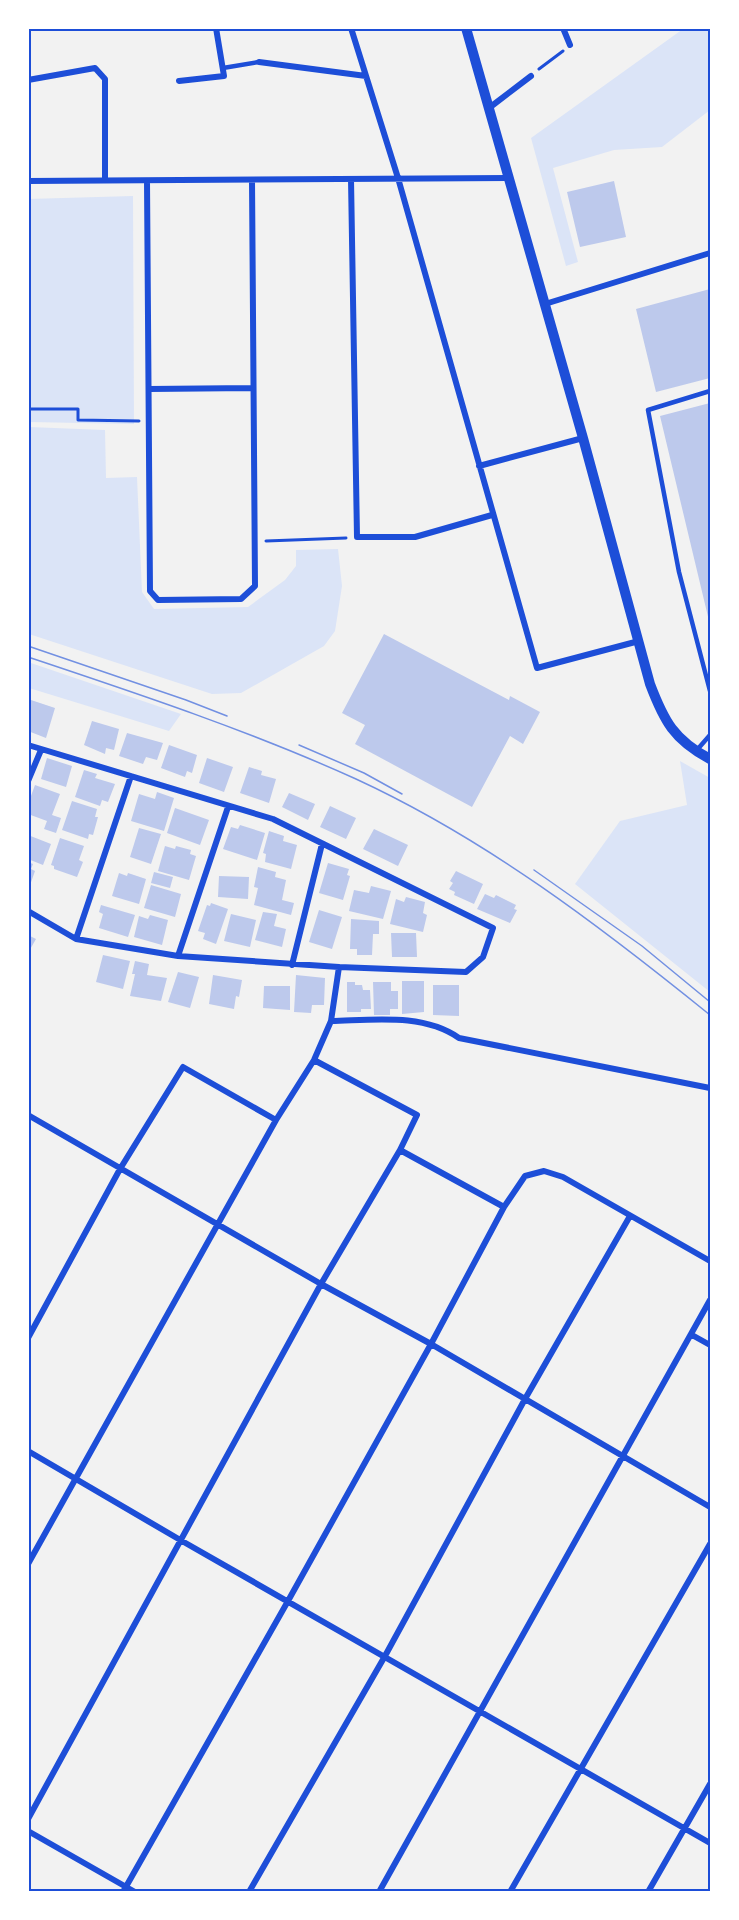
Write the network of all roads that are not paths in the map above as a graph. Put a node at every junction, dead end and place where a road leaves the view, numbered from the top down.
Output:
1 (216, 28) edge
2 (351, 28) edge
3 (466, 28) edge
4 (563, 28) edge
5 (570, 45) road end
6 (259, 62) joint
7 (223, 68) junction
8 (366, 76) junction
9 (531, 76) road end
10 (28, 80) edge
11 (179, 81) dead end
12 (488, 108) junction
13 (398, 178) junction
14 (508, 178) junction
15 (351, 179) junction
16 (105, 180) junction
17 (252, 180) junction
18 (28, 181) edge
19 (147, 181) junction
20 (711, 253) edge
21 (545, 304) junction
22 (252, 388) junction
23 (149, 389) junction
24 (711, 391) edge
25 (583, 438) junction
26 (478, 466) junction
27 (492, 515) junction
28 (639, 641) junction
29 (711, 691) edge
30 (711, 735) edge
31 (28, 746) edge
32 (41, 750) junction
33 (696, 752) junction
34 (711, 759) edge
35 (131, 776) junction
36 (28, 781) edge
37 (228, 807) junction
38 (322, 844) junction
39 (28, 911) edge
40 (76, 939) junction
41 (177, 956) junction
42 (292, 965) junction
43 (339, 967) junction
44 (331, 1021) junction
45 (314, 1060) junction
46 (711, 1088) edge
47 (28, 1116) edge
48 (276, 1120) junction
49 (400, 1150) junction
50 (120, 1169) junction
51 (504, 1207) junction
52 (630, 1216) junction
53 (219, 1226) junction
54 (711, 1261) edge
55 (321, 1284) junction
56 (711, 1300) edge
57 (692, 1335) junction
58 (28, 1338) edge
59 (431, 1344) junction
60 (711, 1345) edge
61 (525, 1399) junction
62 (28, 1450) edge
63 (624, 1457) junction
64 (76, 1478) junction
65 (711, 1507) edge
66 (182, 1541) junction
67 (711, 1544) edge
68 (28, 1564) edge
69 (288, 1601) junction
70 (385, 1656) junction
71 (479, 1712) junction
72 (580, 1769) junction
73 (711, 1784) edge
74 (28, 1819) edge
75 (685, 1829) junction
76 (28, 1830) edge
77 (711, 1843) edge
78 (124, 1889) edge
79 (135, 1892) edge
80 (249, 1892) edge
81 (379, 1892) edge
82 (510, 1892) edge
83 (648, 1892) edge

1 - 7 street
2 - 8 street
3 - 12 street
4 - 5 street
6 - 7 lane
6 - 8 street
7 - 11 street
8 - 13 street
9 - 12 street
10 - 16 street
12 - 14 street
13 - 14 street
13 - 15 street
13 - 26 street
14 - 21 street
15 - 17 street
15 - 27 street
16 - 18 street
16 - 19 street
17 - 19 street
17 - 22 street
19 - 23 street
20 - 21 street
21 - 25 street
22 - 23 street
22 - 23 street
24 - 29 lane
25 - 26 street
25 - 28 street
26 - 27 street
27 - 28 street
28 - 33 street
30 - 33 lane
31 - 32 street
32 - 35 street
32 - 36 street
33 - 34 street
35 - 37 street
35 - 40 street
37 - 38 street
37 - 41 street
38 - 42 street
38 - 43 street
39 - 40 street
40 - 41 street
41 - 42 street
42 - 43 street
43 - 44 street
44 - 45 street
44 - 46 street
45 - 48 street
45 - 49 street
47 - 50 street
48 - 50 street
48 - 53 street
49 - 51 street
49 - 55 street
50 - 53 street
50 - 58 street
51 - 52 street
51 - 59 street
52 - 54 street
52 - 61 street
53 - 55 street
53 - 64 street
55 - 59 street
55 - 66 street
56 - 57 street
57 - 60 street
57 - 63 street
59 - 61 street
59 - 69 street
61 - 63 street
61 - 70 street
62 - 64 street
63 - 65 street
63 - 71 street
64 - 66 street
64 - 68 street
66 - 69 street
66 - 74 street
67 - 72 street
69 - 70 street
69 - 78 street
70 - 71 street
70 - 80 street
71 - 72 street
71 - 81 street
72 - 75 street
72 - 82 street
73 - 75 street
75 - 77 street
75 - 83 street
76 - 78 street
78 - 79 street

